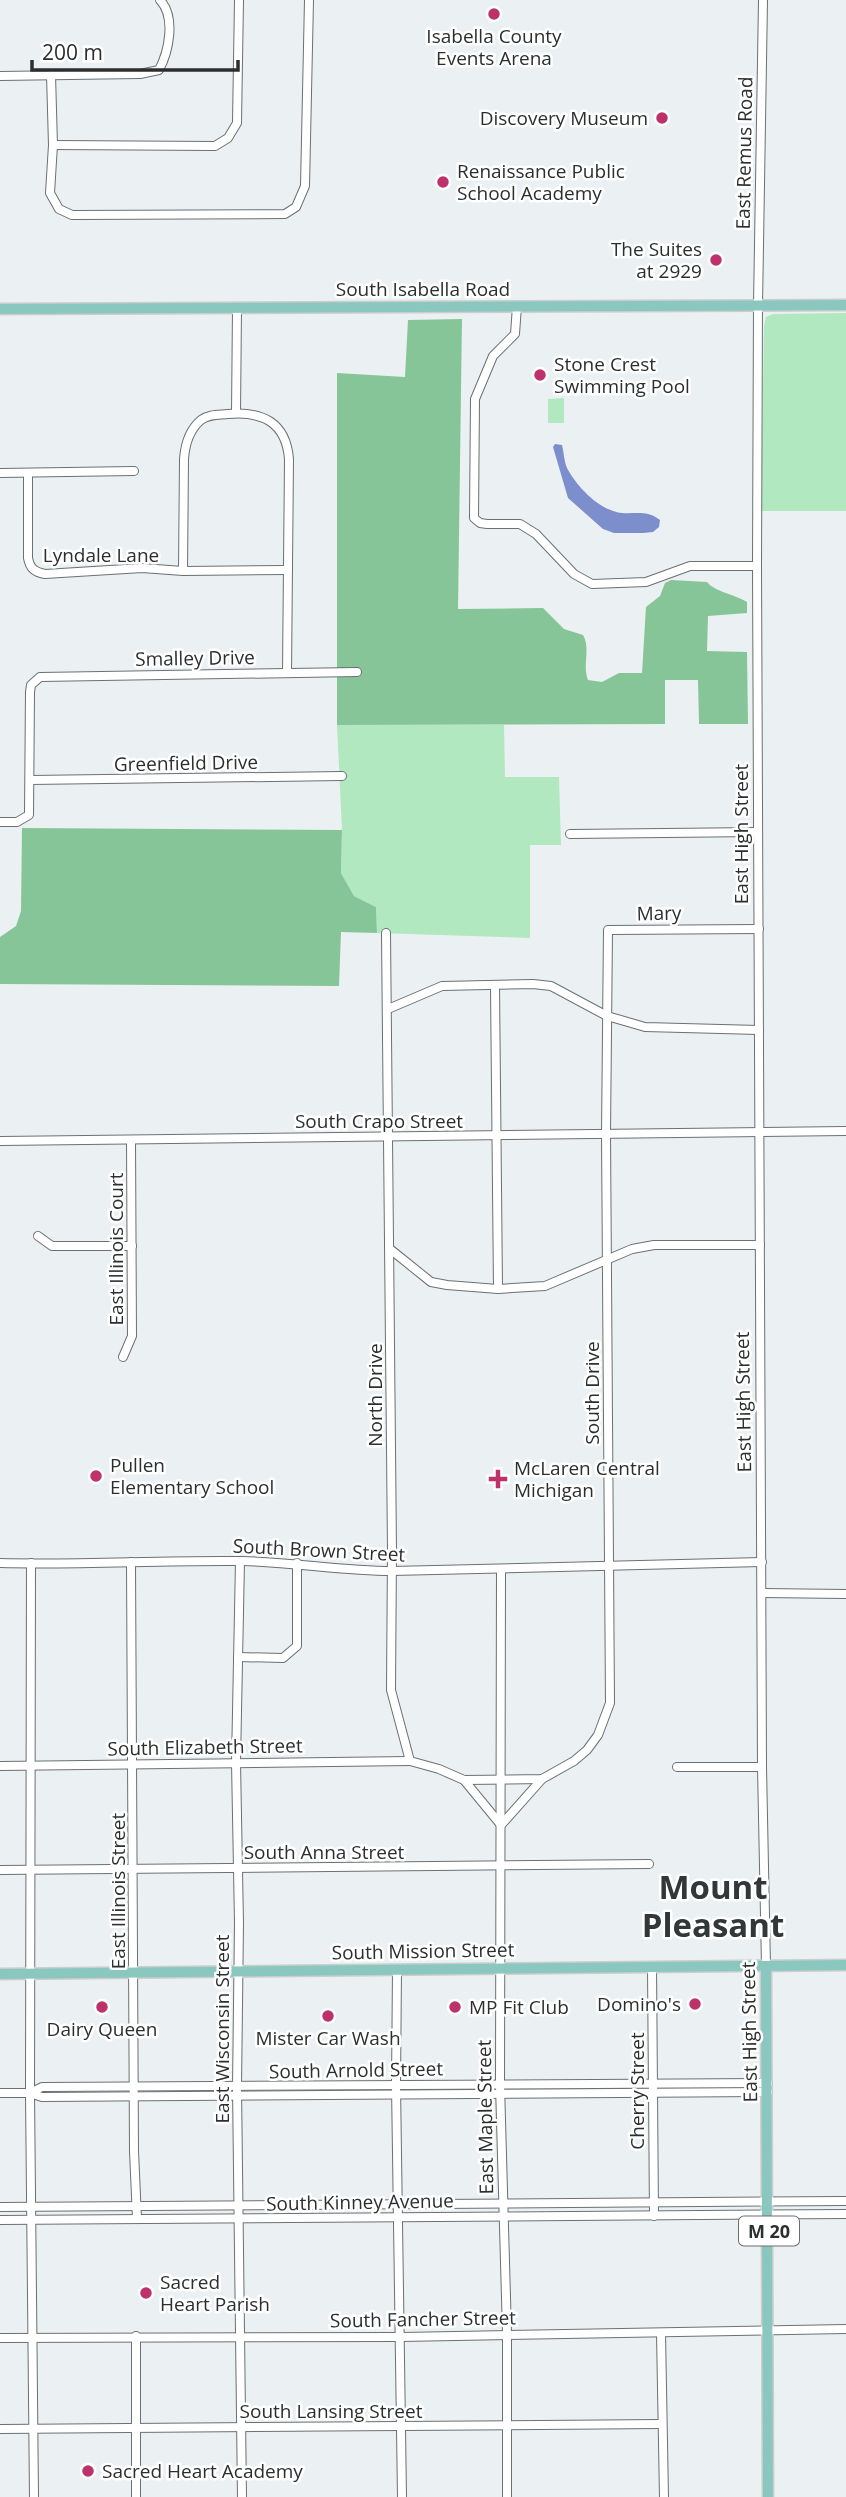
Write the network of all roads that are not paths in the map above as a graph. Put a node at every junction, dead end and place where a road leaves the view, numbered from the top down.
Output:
1 (160, 0) edge
2 (239, 0) edge
3 (309, 0) edge
4 (763, 0) edge
5 (51, 75) junction
6 (0, 76) edge
7 (53, 145) junction
8 (846, 305) edge
9 (517, 306) junction
10 (758, 306) junction
11 (0, 309) edge
12 (237, 309) junction
13 (236, 413) junction
14 (134, 471) dead end
15 (0, 473) edge
16 (28, 473) junction
17 (757, 566) junction
18 (288, 570) junction
19 (183, 571) junction
20 (357, 672) dead end
21 (287, 673) junction
22 (342, 776) dead end
23 (30, 780) junction
24 (0, 822) edge
25 (758, 832) junction
26 (570, 834) dead end
27 (758, 929) junction
28 (386, 933) dead end
29 (607, 977) joint
30 (495, 986) junction
31 (388, 1009) junction
32 (607, 1016) junction
33 (759, 1030) junction
34 (759, 1131) junction
35 (846, 1131) edge
36 (606, 1134) junction
37 (388, 1136) junction
38 (497, 1136) junction
39 (131, 1140) junction
40 (0, 1141) edge
41 (38, 1236) dead end
42 (132, 1245) junction
43 (760, 1245) junction
44 (390, 1250) junction
45 (608, 1260) junction
46 (498, 1289) junction
47 (123, 1357) dead end
48 (240, 1561) junction
49 (131, 1562) junction
50 (762, 1562) junction
51 (0, 1563) edge
52 (31, 1563) junction
53 (296, 1563) junction
54 (608, 1567) junction
55 (501, 1569) junction
56 (392, 1572) junction
57 (762, 1593) junction
58 (846, 1594) edge
59 (238, 1657) junction
60 (410, 1760) junction
61 (236, 1762) junction
62 (133, 1764) junction
63 (31, 1765) junction
64 (0, 1766) edge
65 (677, 1767) dead end
66 (762, 1767) junction
67 (542, 1779) junction
68 (464, 1780) junction
69 (500, 1780) junction
70 (501, 1825) junction
71 (649, 1864) dead end
72 (500, 1866) junction
73 (238, 1867) junction
74 (133, 1869) junction
75 (0, 1870) edge
76 (31, 1870) junction
77 (846, 1965) edge
78 (652, 1966) junction
79 (766, 1966) junction
80 (499, 1968) junction
81 (397, 1970) junction
82 (237, 1971) junction
83 (134, 1972) junction
84 (0, 1973) edge
85 (30, 1973) junction
86 (652, 2088) junction
87 (768, 2088) junction
88 (500, 2089) junction
89 (397, 2090) junction
90 (134, 2092) junction
91 (237, 2092) junction
92 (0, 2093) edge
93 (30, 2094) junction
94 (846, 2201) edge
95 (769, 2202) junction
96 (502, 2203) junction
97 (654, 2203) junction
98 (399, 2204) junction
99 (238, 2205) junction
100 (136, 2206) junction
101 (0, 2207) edge
102 (32, 2207) junction
103 (846, 2214) edge
104 (769, 2215) junction
105 (502, 2216) junction
106 (654, 2216) junction
107 (399, 2218) junction
108 (137, 2219) junction
109 (238, 2219) junction
110 (0, 2220) edge
111 (32, 2220) junction
112 (846, 2329) edge
113 (769, 2331) junction
114 (507, 2333) junction
115 (661, 2333) junction
116 (135, 2336) junction
117 (242, 2337) junction
118 (401, 2337) junction
119 (0, 2338) edge
120 (32, 2338) junction
121 (662, 2424) junction
122 (507, 2425) junction
123 (242, 2427) junction
124 (400, 2427) junction
125 (136, 2428) junction
126 (0, 2429) edge
127 (33, 2429) junction
128 (34, 2497) edge
129 (136, 2497) edge
130 (242, 2497) edge
131 (402, 2497) edge
132 (507, 2497) edge
133 (664, 2497) edge
134 (768, 2497) edge

1 - 5 street
2 - 7 street
3 - 7 street
4 - 10 street, East Remus Road
5 - 6 street
5 - 7 street
8 - 10 main road, South Isabella Road
9 - 10 main road, South Isabella Road
9 - 12 main road, South Isabella Road
9 - 17 street
10 - 17 street, East High Street
11 - 12 main road, South Isabella Road
12 - 13 street
13 - 18 street
13 - 19 street
14 - 16 street
15 - 16 street
16 - 19 street, Lyndale Lane
17 - 25 street, East High Street
18 - 19 street
18 - 21 street
20 - 21 street, Smalley Drive
21 - 23 street, Smalley Drive
22 - 23 street, Greenfield Drive
23 - 24 street
25 - 26 street
25 - 27 street, East High Street
27 - 29 street, Mary
27 - 33 street, East High Street
28 - 31 street, North Drive
29 - 32 street, South Drive
30 - 31 street
30 - 32 street
30 - 38 street
31 - 37 street, North Drive
32 - 33 street
32 - 36 street, South Drive
33 - 34 street, East High Street
34 - 35 street, South Crapo Street
34 - 36 street, South Crapo Street
34 - 43 street, East High Street
36 - 38 street, South Crapo Street
36 - 45 street, South Drive
37 - 38 street, South Crapo Street
37 - 39 street, South Crapo Street
37 - 44 street, North Drive
38 - 46 street
39 - 40 street, South Crapo Street
39 - 42 street, East Illinois Court
41 - 42 street
42 - 47 street, East Illinois Court
43 - 45 street
43 - 50 street, East High Street
44 - 46 street
44 - 56 street, North Drive
45 - 46 street
45 - 54 street, South Drive
48 - 49 street, South Brown Street
48 - 53 street, South Brown Street
48 - 59 street, East Wisconsin Street
49 - 52 street, South Brown Street
49 - 62 street, East Illinois Street
50 - 54 street, South Brown Street
50 - 57 street, East High Street
51 - 52 street, South Brown Street
52 - 63 street
53 - 56 street, South Brown Street
53 - 59 street
54 - 55 street, South Brown Street
54 - 67 street, South Drive
55 - 56 street, South Brown Street
55 - 69 street, East Maple Street
56 - 60 street, North Drive
57 - 58 street
57 - 66 street, East High Street
59 - 61 street, East Wisconsin Street
60 - 61 street, South Elizabeth Street
60 - 68 street
61 - 62 street, South Elizabeth Street
61 - 73 street, East Wisconsin Street
62 - 63 street, South Elizabeth Street
62 - 74 street, East Illinois Street
63 - 64 street, South Elizabeth Street
63 - 76 street
65 - 66 street
66 - 79 street, East High Street
67 - 69 street, South Drive
67 - 70 street
68 - 69 street
68 - 70 street
69 - 70 street, East Maple Street
70 - 72 street, East Maple Street
71 - 72 street, South Anna Street
72 - 73 street, South Anna Street
72 - 80 street, East Maple Street
73 - 74 street, South Anna Street
73 - 82 street, East Wisconsin Street
74 - 76 street, South Anna Street
74 - 83 street, East Illinois Street
75 - 76 street, South Anna Street
76 - 85 street
77 - 79 main road, South Mission Street
78 - 79 main road, South Mission Street
78 - 80 main road, South Mission Street
78 - 86 street, Cherry Street
79 - 87 main road, East High Street / M 20
80 - 81 main road, South Mission Street
80 - 88 street, East Maple Street
81 - 82 main road, South Mission Street
81 - 89 street
82 - 83 main road, South Mission Street
82 - 91 street, East Wisconsin Street
83 - 85 main road, South Mission Street
83 - 90 street, East Illinois Street
84 - 85 main road, South Mission Street
85 - 93 street
86 - 87 street, South Arnold Street
86 - 88 street, South Arnold Street
86 - 97 street, Cherry Street
87 - 95 main road, East High Street / M 20
88 - 89 street, South Arnold Street
88 - 96 street, East Maple Street
89 - 91 street, South Arnold Street
89 - 98 street
90 - 91 street, South Arnold Street
90 - 93 street, South Arnold Street
90 - 100 street, East Illinois Street
91 - 99 street, East Wisconsin Street
92 - 93 street, South Arnold Street
93 - 102 street
94 - 95 street, South Kinney Avenue
95 - 97 street, South Kinney Avenue
95 - 104 main road, East High Street / M 20
96 - 97 street, South Kinney Avenue
96 - 98 street, South Kinney Avenue
96 - 105 street, East Maple Street
97 - 106 street, Cherry Street
98 - 99 street, South Kinney Avenue
98 - 107 street
99 - 100 street, South Kinney Avenue
99 - 109 street, East Wisconsin Street
100 - 102 street, South Kinney Avenue
100 - 108 street, East Illinois Street
101 - 102 street, South Kinney Avenue
102 - 111 street
103 - 104 street, South Kinney Avenue
104 - 106 street, South Kinney Avenue
104 - 113 main road, East High Street / M 20
105 - 106 street, South Kinney Avenue
105 - 107 street, South Kinney Avenue
105 - 114 street, East Maple Street
107 - 109 street, South Kinney Avenue
107 - 118 street
108 - 109 street, South Kinney Avenue
108 - 111 street, South Kinney Avenue
109 - 117 street, East Wisconsin Street
110 - 111 street, South Kinney Avenue
111 - 120 street
112 - 113 street, South Fancher Street
113 - 115 street, South Fancher Street
113 - 134 main road, East High Street / M 20
114 - 115 street, South Fancher Street
114 - 118 street, South Fancher Street
114 - 122 street, East Maple Street
115 - 121 street
116 - 117 street, South Fancher Street
116 - 120 street, South Fancher Street
116 - 125 street
117 - 118 street, South Fancher Street
117 - 123 street, East Wisconsin Street
118 - 124 street
119 - 120 street, South Fancher Street
120 - 127 street
121 - 122 street, South Lansing Street
121 - 133 street
122 - 124 street, South Lansing Street
122 - 132 street, East Maple Street
123 - 124 street, South Lansing Street
123 - 125 street, South Lansing Street
123 - 130 street, East Wisconsin Street
124 - 131 street
125 - 127 street, South Lansing Street
125 - 129 street
126 - 127 street, South Lansing Street
127 - 128 street

